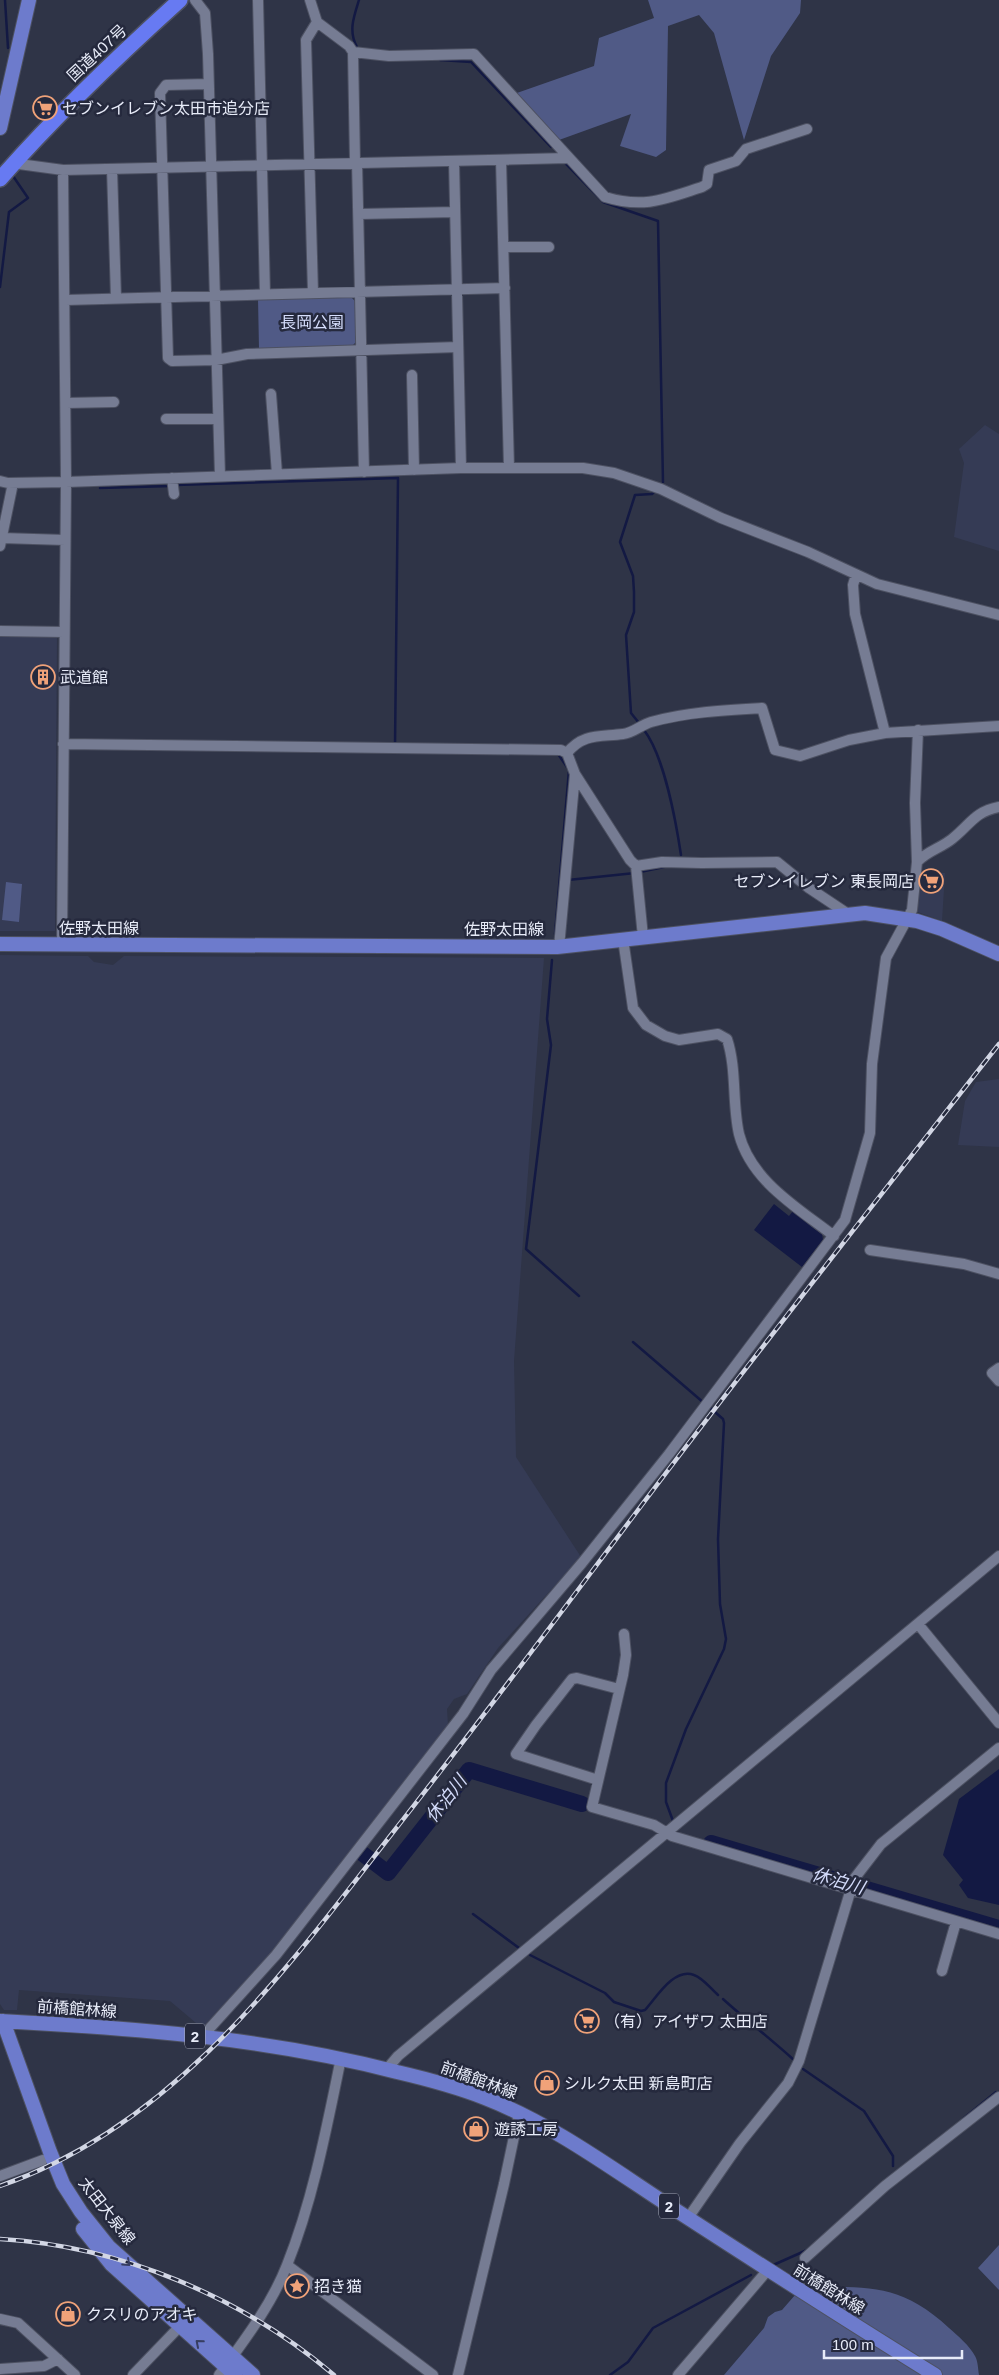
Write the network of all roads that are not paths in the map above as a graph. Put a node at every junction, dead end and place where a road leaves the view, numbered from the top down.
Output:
1 (29, 0) edge
2 (180, 0) edge
3 (195, 0) edge
4 (258, 0) edge
5 (310, 0) edge
6 (317, 22) junction
7 (353, 52) junction
8 (208, 84) junction
9 (0, 128) edge
10 (806, 129) dead end
11 (568, 158) junction
12 (454, 160) junction
13 (501, 160) junction
14 (16, 161) junction
15 (356, 162) junction
16 (310, 164) junction
17 (262, 165) junction
18 (211, 166) junction
19 (162, 167) junction
20 (112, 168) junction
21 (63, 170) junction
22 (0, 179) edge
23 (455, 212) junction
24 (359, 214) junction
25 (549, 246) dead end
26 (504, 247) junction
27 (505, 288) junction
28 (457, 289) junction
29 (361, 292) junction
30 (313, 293) junction
31 (265, 294) junction
32 (215, 295) junction
33 (166, 296) junction
34 (116, 298) junction
35 (66, 300) junction
36 (458, 347) junction
37 (362, 350) junction
38 (216, 360) junction
39 (412, 375) dead end
40 (271, 394) dead end
41 (114, 402) dead end
42 (66, 403) junction
43 (218, 418) junction
44 (166, 419) dead end
45 (462, 468) junction
46 (509, 468) junction
47 (414, 470) junction
48 (364, 472) junction
49 (277, 474) junction
50 (220, 476) junction
51 (172, 478) junction
52 (0, 481) edge
53 (66, 482) junction
54 (13, 483) junction
55 (174, 494) dead end
56 (64, 540) junction
57 (1, 542) edge
58 (856, 575) junction
59 (999, 615) edge
60 (0, 632) edge
61 (64, 632) junction
62 (999, 726) edge
63 (918, 730) junction
64 (885, 733) junction
65 (63, 744) junction
66 (567, 753) junction
67 (575, 774) junction
68 (999, 807) edge
69 (917, 862) junction
70 (636, 870) junction
71 (848, 914) junction
72 (908, 919) junction
73 (644, 937) junction
74 (623, 940) junction
75 (0, 944) edge
76 (62, 945) junction
77 (559, 947) junction
78 (999, 954) edge
79 (834, 1236) junction
80 (870, 1250) dead end
81 (999, 1274) edge
82 (999, 1368) edge
83 (999, 1381) edge
84 (999, 1556) edge
85 (918, 1624) junction
86 (624, 1634) dead end
87 (619, 1689) junction
88 (999, 1723) edge
89 (999, 1748) edge
90 (598, 1780) junction
91 (666, 1833) junction
92 (852, 1886) junction
93 (956, 1922) junction
94 (999, 1934) edge
95 (942, 1971) dead end
96 (1, 2021) edge
97 (208, 2037) junction
98 (0, 2038) edge
99 (341, 2058) junction
100 (387, 2069) junction
101 (999, 2097) edge
102 (519, 2113) junction
103 (43, 2160) junction
104 (0, 2176) edge
105 (688, 2218) junction
106 (806, 2258) dead end
107 (287, 2265) junction
108 (767, 2271) junction
109 (0, 2319) edge
110 (184, 2322) junction
111 (58, 2359) junction
112 (228, 2368) edge
113 (0, 2369) edge
114 (74, 2375) edge
115 (133, 2375) edge
116 (253, 2375) edge
117 (433, 2375) edge
118 (458, 2375) edge
119 (678, 2375) edge
120 (936, 2375) edge

1 - 9 main road
2 - 14 highway, 国道407号
3 - 8 street
4 - 17 street
5 - 6 street
6 - 7 street
6 - 16 street
7 - 11 street
7 - 15 street
8 - 18 street
8 - 19 street
10 - 11 street
11 - 13 street
12 - 13 street
12 - 15 street
12 - 23 street
13 - 26 street
14 - 21 street
14 - 22 highway, 国道407号
15 - 16 street
15 - 24 street
16 - 17 street
16 - 30 street
17 - 18 street
17 - 31 street
18 - 19 street
18 - 32 street
19 - 20 street
19 - 33 street
20 - 21 street
20 - 34 street
21 - 35 street
23 - 24 street
23 - 28 street
24 - 29 street
25 - 26 street
26 - 27 street
27 - 28 street
27 - 46 street
28 - 29 street
28 - 36 street
29 - 30 street
29 - 37 street
30 - 31 street
31 - 32 street
32 - 33 street
32 - 38 street
33 - 34 street
33 - 38 street
34 - 35 street
35 - 42 street
36 - 37 street
36 - 45 street
37 - 38 street
37 - 48 street
38 - 43 street
39 - 47 street
40 - 49 street
41 - 42 street
42 - 53 street
43 - 44 street
43 - 50 street
45 - 46 street
45 - 47 street
46 - 58 street
47 - 48 street
48 - 49 street
49 - 50 street
50 - 51 street
51 - 53 street
51 - 55 street
52 - 54 street
53 - 54 street
53 - 56 street
54 - 57 street
56 - 57 street
56 - 61 street
58 - 59 street
58 - 64 street
60 - 61 street
61 - 65 street
62 - 63 street
63 - 64 street
63 - 69 street
64 - 66 street
65 - 66 street
65 - 76 street
66 - 67 street
67 - 70 street
67 - 77 street
68 - 69 street
69 - 72 street
70 - 71 street
70 - 73 street
71 - 72 main road, 佐野太田線
71 - 73 main road, 佐野太田線
72 - 78 main road, 佐野太田線
72 - 79 street
73 - 74 main road, 佐野太田線
74 - 77 main road, 佐野太田線
74 - 79 street
75 - 76 main road, 佐野太田線
76 - 77 main road, 佐野太田線
79 - 97 street
80 - 81 street
82 - 83 street
84 - 85 street
85 - 88 street
85 - 91 street
86 - 87 street
87 - 90 street
87 - 90 street
89 - 92 street
90 - 91 street
91 - 92 street
91 - 100 street
92 - 93 street
92 - 105 street
93 - 94 street
93 - 95 street
96 - 97 main road, 前橋館林線 / 2
96 -> 110 main road, 太田大泉線
97 - 99 main road, 前橋館林線 / 2
98 - 103 main road, 太田大泉線
99 - 100 main road, 前橋館林線 / 2
99 - 107 street
100 - 102 main road, 前橋館林線 / 2
101 - 106 street
102 - 105 main road, 前橋館林線 / 2
102 - 118 street
103 - 104 street
103 - 110 main road, 太田大泉線
105 - 108 main road, 前橋館林線 / 2
107 - 112 street
107 - 117 street
108 - 119 street
108 - 120 main road, 前橋館林線 / 2
109 - 111 street
110 - 112 main road, 太田大泉線
110 - 115 street
111 - 113 street
111 - 114 street
112 - 116 main road, 太田大泉線

